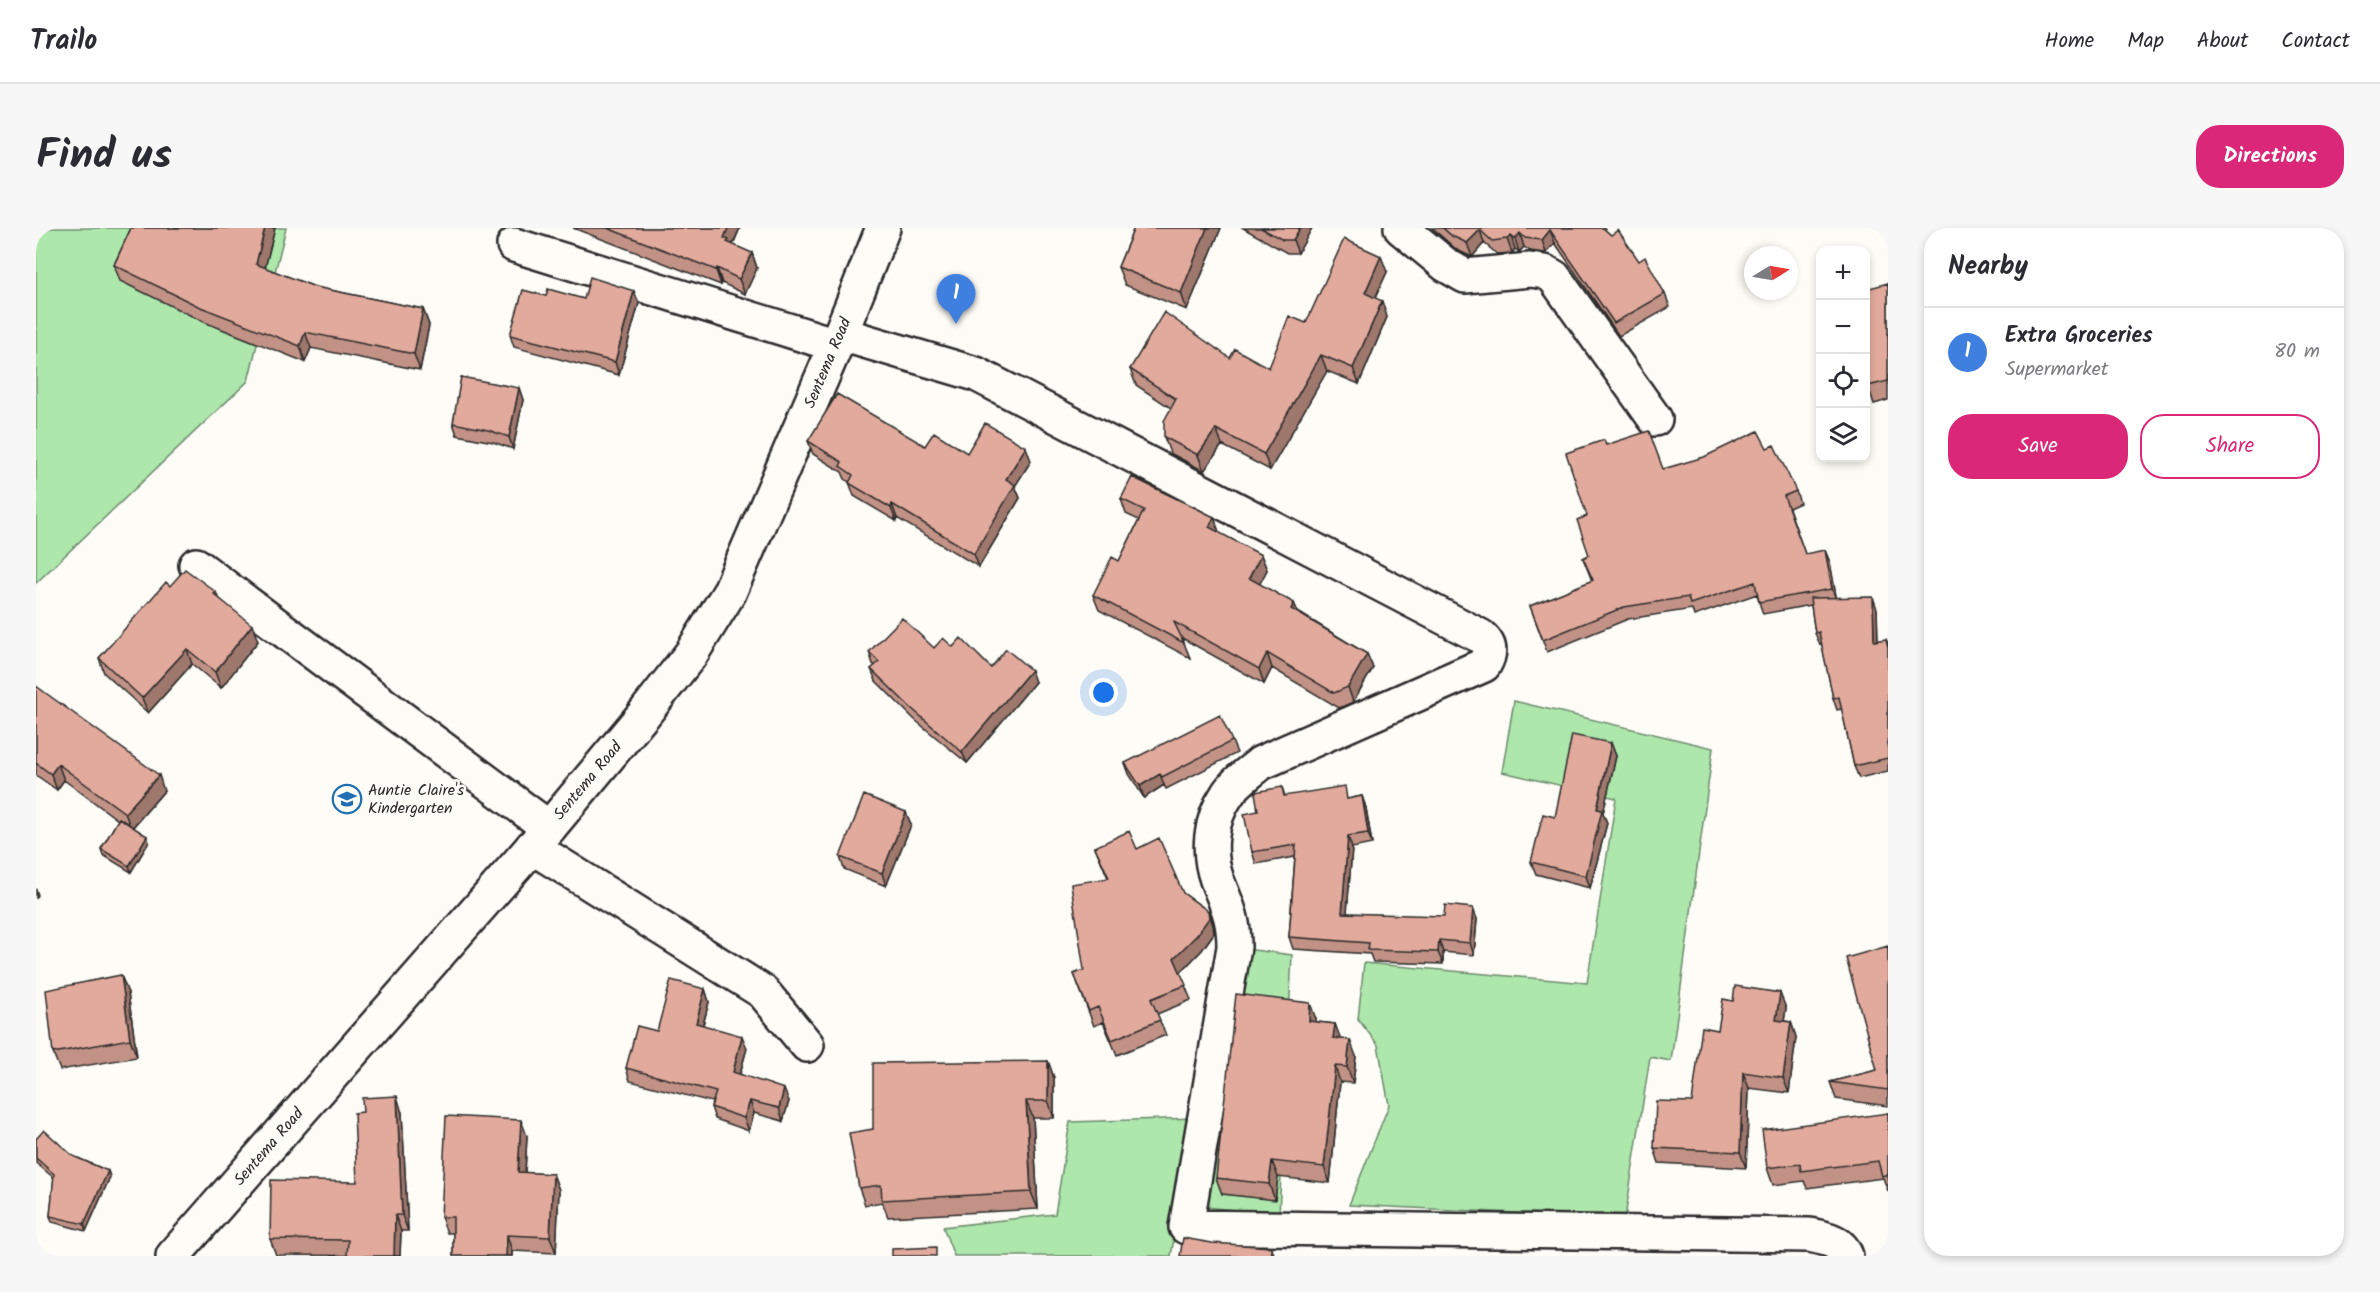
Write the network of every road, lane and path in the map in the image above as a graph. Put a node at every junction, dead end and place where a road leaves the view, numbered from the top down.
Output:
1 (883, 228) edge
2 (1401, 228) edge
3 (514, 245) dead end
4 (839, 339) junction
5 (1655, 419) dead end
6 (196, 565) dead end
7 (541, 838) junction
8 (807, 1045) dead end
9 (173, 1256) edge
10 (1846, 1256) edge

1 - 4 street, Sentema Road
2 - 5 street
3 - 4 street
4 - 7 street, Sentema Road
4 - 10 street
6 - 7 street
7 - 8 street
7 - 9 street, Sentema Road

